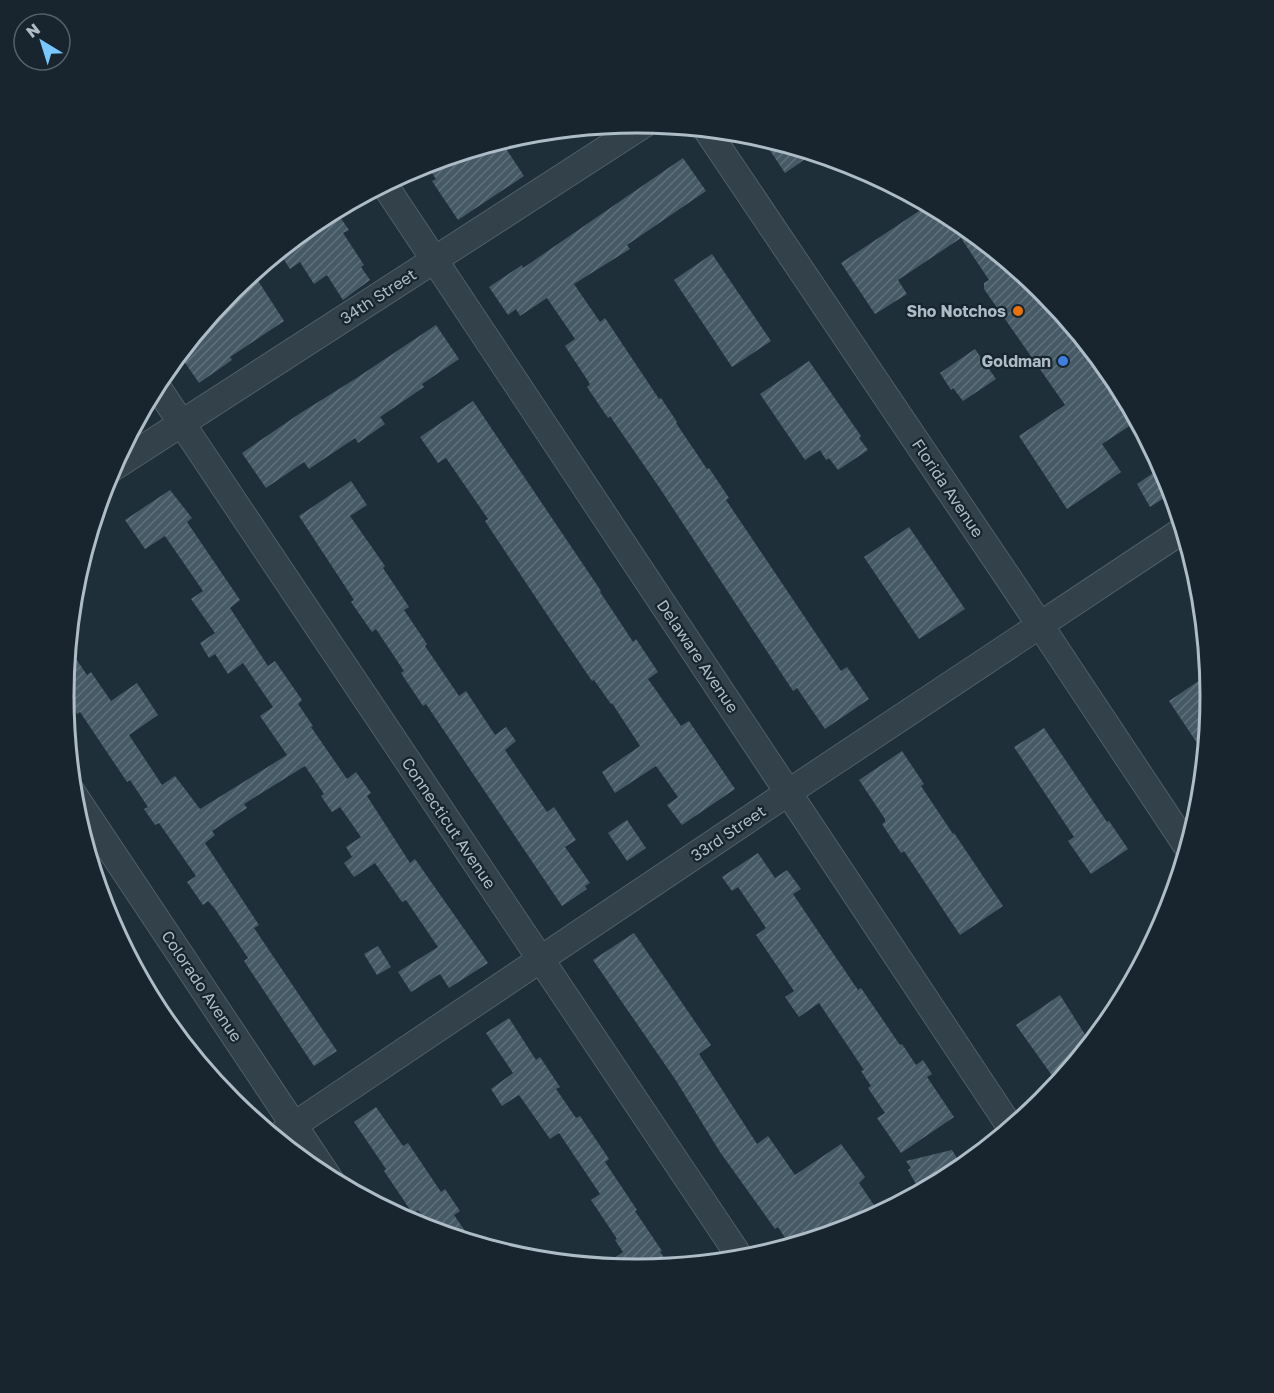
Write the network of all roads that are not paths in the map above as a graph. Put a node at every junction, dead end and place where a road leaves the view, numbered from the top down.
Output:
1 (630, 133) edge
2 (712, 138) edge
3 (389, 191) edge
4 (435, 259) junction
5 (162, 394) edge
6 (181, 423) junction
7 (126, 459) edge
8 (1176, 534) edge
9 (1040, 625) junction
10 (789, 792) junction
11 (86, 815) edge
12 (1182, 839) edge
13 (541, 959) junction
14 (1007, 1122) edge
15 (285, 1132) edge
16 (301, 1149) edge
17 (736, 1251) edge

1 - 4 street, 34th Street
2 - 9 street, Florida Avenue
3 - 4 street, Delaware Avenue
4 - 6 street, 34th Street
4 - 10 street, Delaware Avenue
5 - 6 street, Connecticut Avenue
6 - 7 street, 34th Street
6 - 13 street, Connecticut Avenue
8 - 9 street, 33rd Street
9 - 10 street, 33rd Street
9 - 12 street, Florida Avenue
10 - 13 street, 33rd Street
10 - 14 street, Delaware Avenue
11 - 15 street, Colorado Avenue
13 - 15 street, 33rd Street
13 - 17 street, Connecticut Avenue
15 - 16 street, Colorado Avenue

